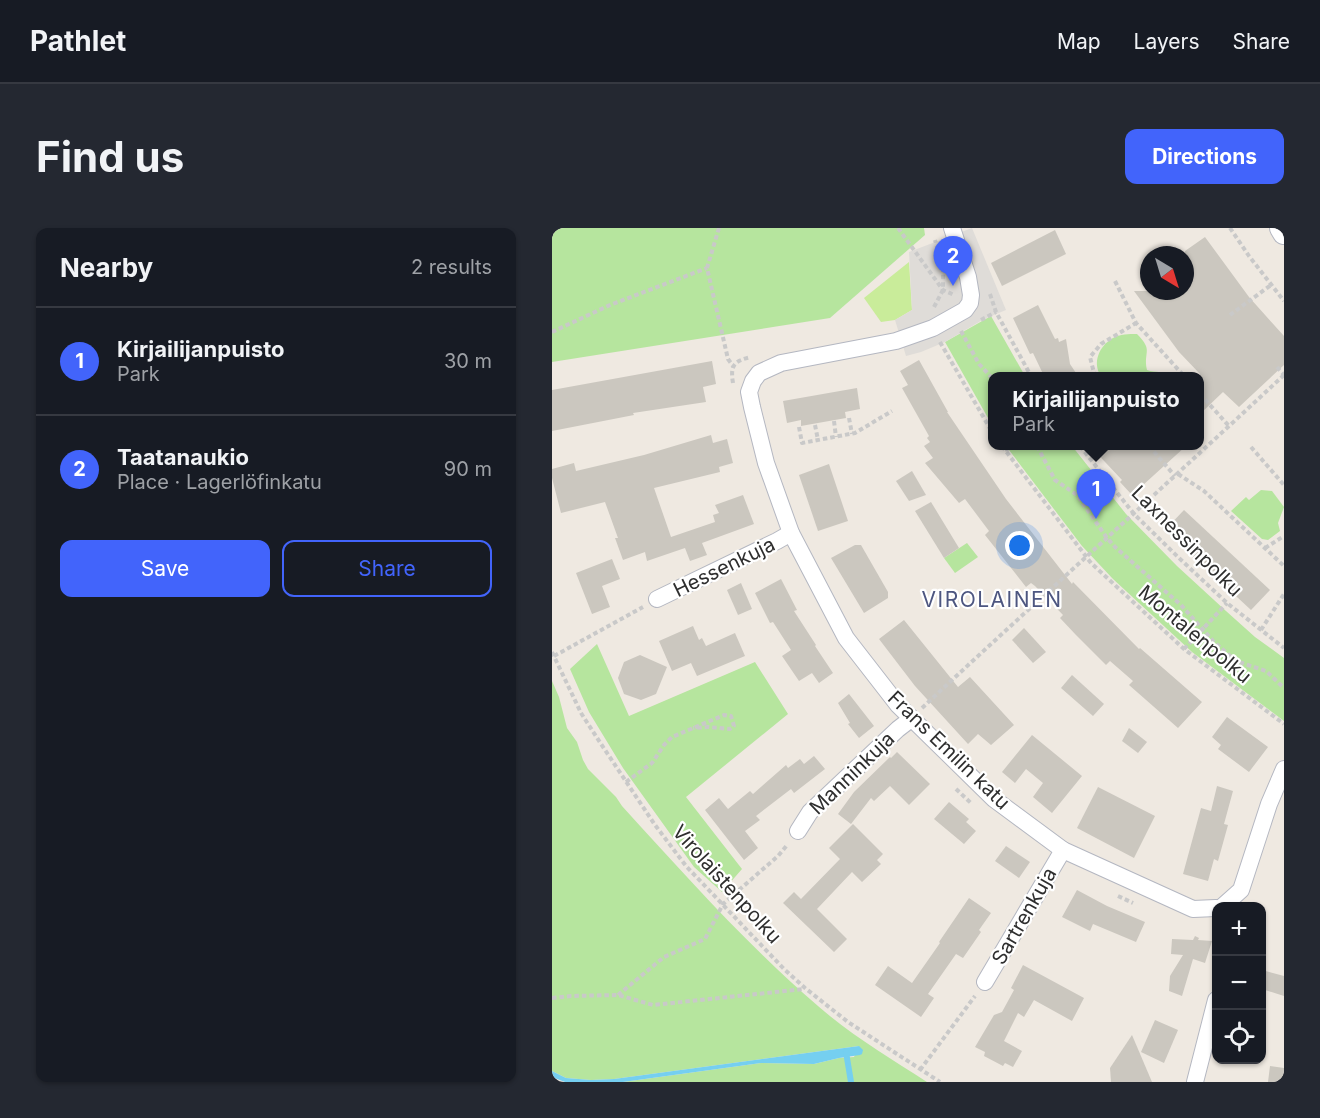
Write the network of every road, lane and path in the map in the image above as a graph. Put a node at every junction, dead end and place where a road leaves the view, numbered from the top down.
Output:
1 (718, 228) edge
2 (898, 228) edge
3 (952, 228) edge
4 (1230, 228) edge
5 (1281, 228) edge
6 (1284, 233) edge
7 (935, 238) dead end
8 (914, 250) dead end
9 (707, 268) junction
10 (1115, 282) dead end
11 (1271, 285) junction
12 (1284, 301) edge
13 (996, 312) dead end
14 (1230, 315) dead end
15 (931, 322) junction
16 (956, 324) junction
17 (1136, 324) junction
18 (552, 332) edge
19 (752, 357) dead end
20 (733, 366) junction
21 (1277, 367) dead end
22 (1029, 372) edge
23 (1095, 372) edge
24 (1180, 372) edge
25 (988, 373) edge
26 (1284, 375) edge
27 (735, 392) dead end
28 (1204, 398) edge
29 (892, 411) dead end
30 (849, 418) dead end
31 (834, 421) dead end
32 (988, 423) edge
33 (815, 425) dead end
34 (1229, 426) junction
35 (799, 427) dead end
36 (852, 434) junction
37 (836, 436) junction
38 (818, 440) junction
39 (1251, 447) dead end
40 (1204, 449) edge
41 (1006, 450) edge
42 (1039, 450) edge
43 (1083, 450) edge
44 (1153, 450) edge
45 (1203, 450) edge
46 (1176, 475) junction
47 (1210, 485) dead end
48 (1284, 485) edge
49 (1204, 491) junction
50 (1134, 514) junction
51 (791, 533) junction
52 (1284, 536) edge
53 (1107, 538) junction
54 (1265, 548) junction
55 (1085, 556) junction
56 (1284, 566) edge
57 (1284, 594) edge
58 (1014, 597) dead end
59 (657, 599) joint
60 (1227, 603) junction
61 (1030, 608) junction
62 (1202, 628) junction
63 (1261, 630) junction
64 (1284, 648) edge
65 (1184, 649) junction
66 (553, 654) edge
67 (1284, 688) edge
68 (911, 719) junction
69 (1284, 724) edge
70 (693, 728) junction
71 (1284, 769) edge
72 (626, 782) junction
73 (952, 785) dead end
74 (978, 808) dead end
75 (798, 831) joint
76 (1063, 850) junction
77 (1115, 895) dead end
78 (1228, 902) edge
79 (723, 904) junction
80 (1136, 904) dead end
81 (1212, 908) edge
82 (985, 982) joint
83 (805, 988) junction
84 (618, 995) junction
85 (552, 998) edge
86 (1213, 1010) edge
87 (920, 1070) junction
88 (940, 1082) edge
89 (1195, 1082) edge

1 - 9 path
2 - 8 path
3 - 16 street, Frans Emilin katu
4 - 11 path
5 - 6 main road
7 - 15 path
9 - 18 path
9 - 20 path
10 - 17 path
11 - 12 path
11 - 14 path
13 - 22 path
15 - 16 street, Frans Emilin katu
15 - 32 path
15 - 51 street, Frans Emilin katu
16 - 25 path
17 - 23 path
17 - 24 path
19 - 20 path
20 - 27 path
21 - 26 path
26 - 34 path
28 - 34 path
29 - 36 path
30 - 36 path
31 - 37 path
33 - 38 path
34 - 40 path
35 - 38 path
36 - 37 path
37 - 38 path
39 - 48 path
41 - 55 path, Montalenpolku
42 - 53 path
43 - 50 path, Laxnessinpolku
44 - 46 path
45 - 46 path
46 - 49 path
46 - 50 path
47 - 49 path
49 - 54 path
50 - 53 path
50 - 60 path, Laxnessinpolku
51 - 59 street, Hessenkuja
51 - 68 street, Frans Emilin katu
52 - 54 path
53 - 55 path
53 - 62 path
54 - 56 path
55 - 61 path
55 - 65 path, Montalenpolku
57 - 63 path
58 - 61 path
59 - 66 path
60 - 62 path
60 - 63 path, Laxnessinpolku
61 - 68 path
62 - 65 path
62 - 67 path
63 - 64 path, Laxnessinpolku
65 - 69 path, Montalenpolku
66 - 72 path, Virolaistenpolku
68 - 75 street, Manninkuja
68 - 76 street, Frans Emilin katu
70 - 70 path
70 - 72 path
71 - 78 street
72 - 79 path, Virolaistenpolku
73 - 74 path
75 - 79 path
76 - 81 street, Frans Emilin katu
76 - 82 street, Sartrenkuja
77 - 80 path
79 - 83 path, Virolaistenpolku
79 - 84 path
82 - 87 path
83 - 84 path
83 - 87 path, Virolaistenpolku
84 - 85 path
86 - 89 street
87 - 88 path, Virolaistenpolku

